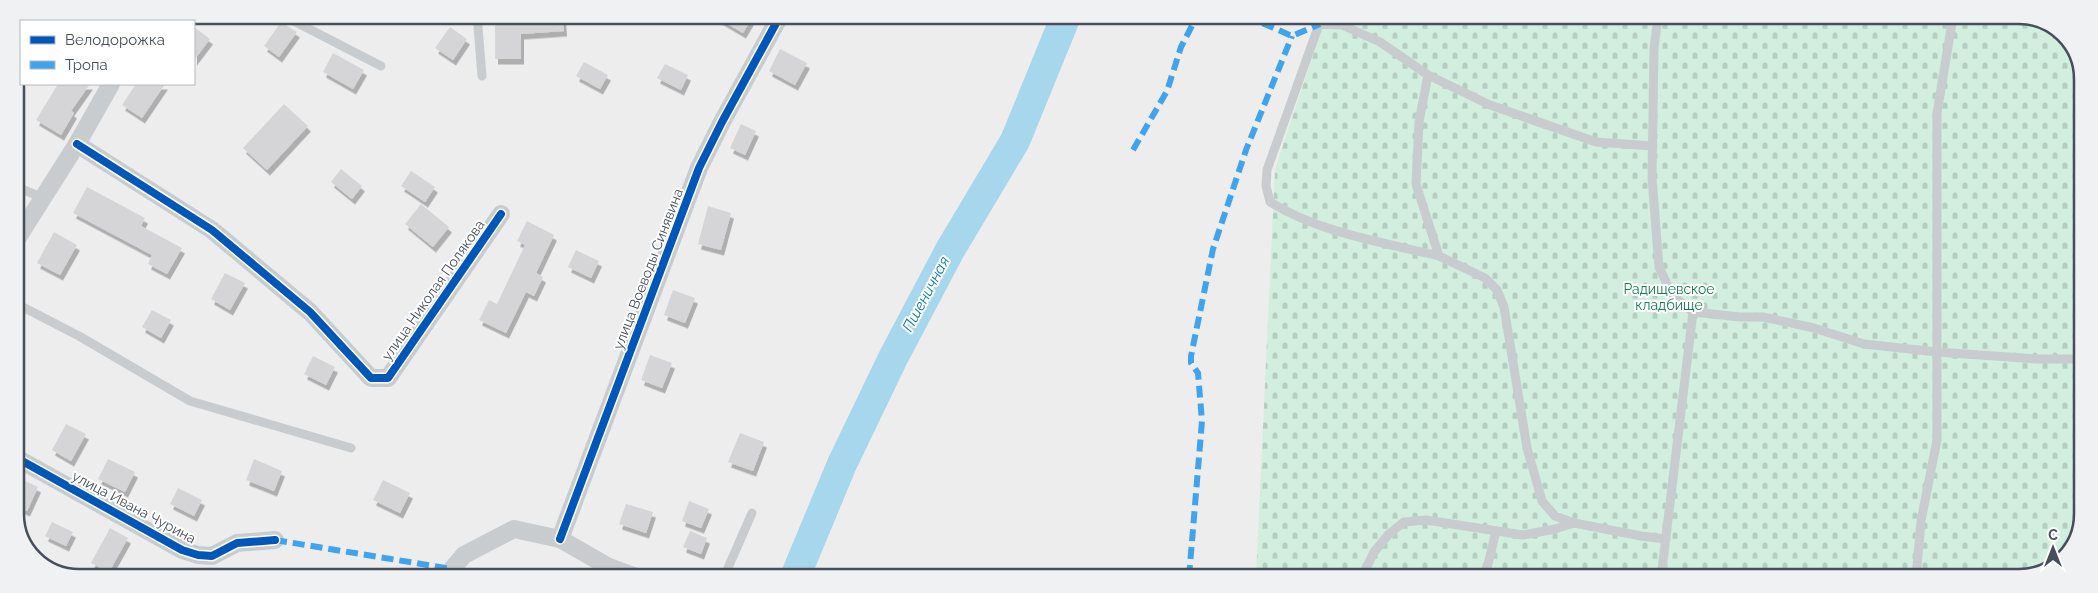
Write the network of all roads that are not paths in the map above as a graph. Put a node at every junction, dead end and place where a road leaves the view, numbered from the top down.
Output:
1 (299, 24) edge
2 (478, 24) edge
3 (776, 24) edge
4 (1320, 24) edge
5 (1338, 24) edge
6 (1657, 24) edge
7 (1952, 24) edge
8 (381, 66) dead end
9 (1428, 75) junction
10 (482, 76) dead end
11 (110, 85) edge
12 (77, 144) junction
13 (1653, 146) junction
14 (24, 190) edge
15 (43, 198) junction
16 (501, 214) dead end
17 (24, 228) edge
18 (1439, 256) junction
19 (24, 308) edge
20 (1693, 312) junction
21 (1937, 352) junction
22 (2074, 359) edge
23 (351, 448) dead end
24 (24, 462) edge
25 (752, 513) dead end
26 (1574, 523) junction
27 (1496, 531) junction
28 (1666, 539) junction
29 (275, 540) dead end
30 (560, 540) junction
31 (452, 569) edge
32 (615, 569) edge
33 (728, 569) edge
34 (1366, 569) edge
35 (1487, 569) edge
36 (1662, 569) edge
37 (1917, 569) edge

1 - 8 lane
2 - 10 lane
3 - 30 street, улица Воеводы Синявина
4 - 18 lane
5 - 9 lane
6 - 13 lane
7 - 21 lane
9 - 13 lane
9 - 18 lane
11 - 12 street
12 - 15 street
12 - 16 street, улица Николая Полякова
13 - 20 lane
14 - 15 lane
15 - 17 street
18 - 26 lane
19 - 23 lane
20 - 21 lane
20 - 28 lane
21 - 22 lane
21 - 37 lane
24 - 29 street, улица Ивана Чурина
25 - 33 lane
26 - 27 lane
26 - 28 lane
27 - 34 lane
27 - 35 lane
28 - 36 lane
30 - 31 street
30 - 32 street

